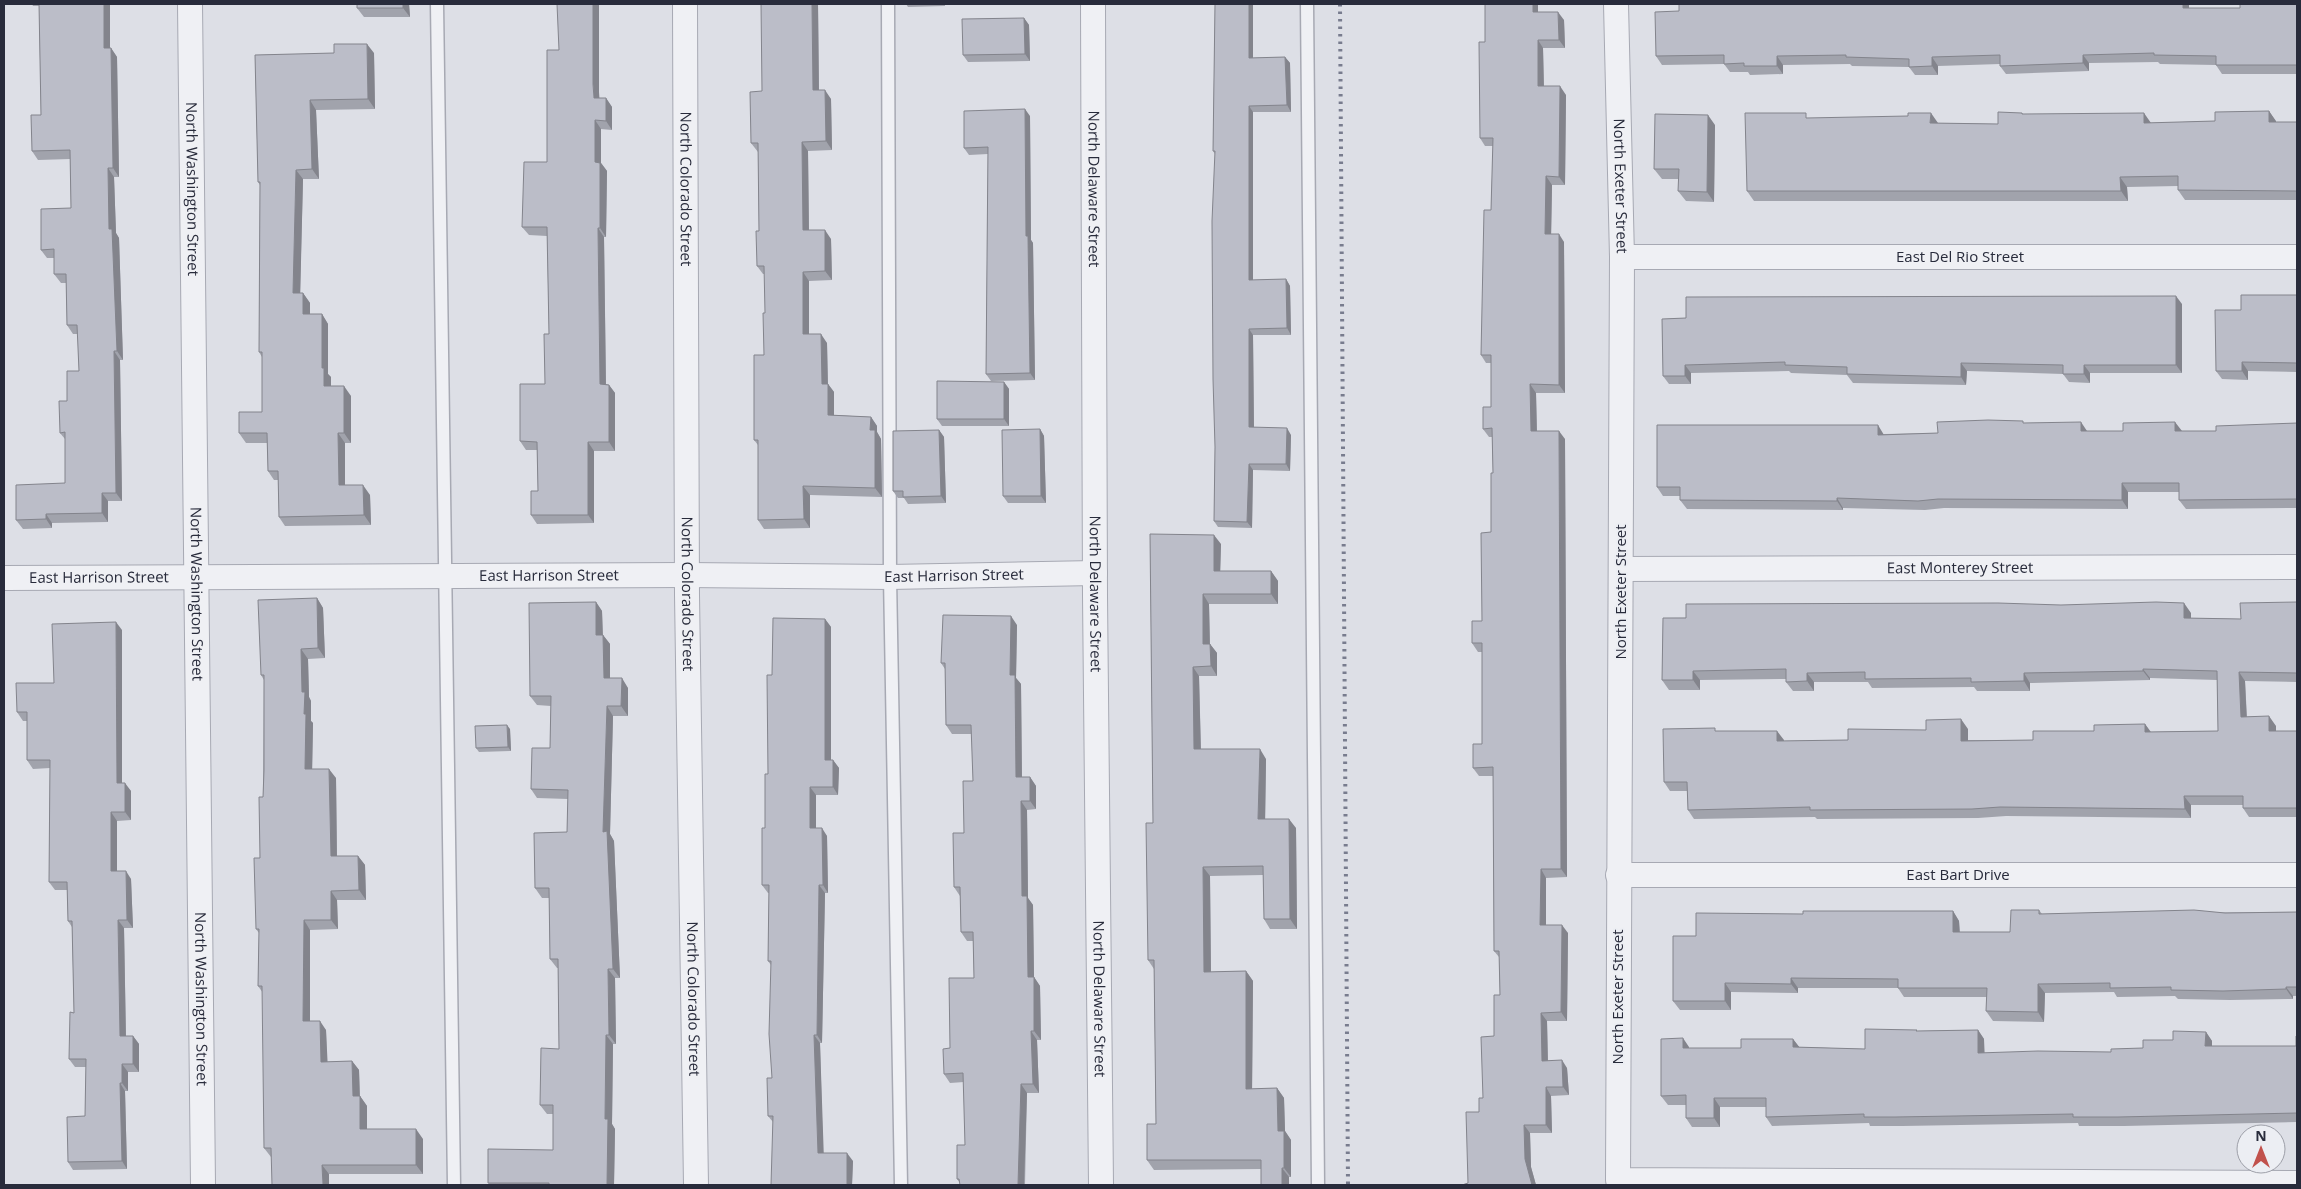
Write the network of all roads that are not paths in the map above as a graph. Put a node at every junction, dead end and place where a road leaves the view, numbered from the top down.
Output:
1 (190, 4) edge
2 (437, 4) edge
3 (685, 4) edge
4 (888, 4) edge
5 (1093, 4) edge
6 (1307, 4) edge
7 (1616, 4) edge
8 (1622, 257) junction
9 (2297, 257) edge
10 (2297, 567) edge
11 (1622, 569) junction
12 (1095, 573) junction
13 (687, 575) junction
14 (445, 577) junction
15 (890, 577) junction
16 (4, 578) edge
17 (195, 578) junction
18 (1618, 875) junction
19 (2297, 875) edge
20 (1773, 1183) edge
21 (2297, 1183) edge
22 (203, 1185) edge
23 (454, 1185) edge
24 (696, 1185) edge
25 (901, 1185) edge
26 (1101, 1185) edge
27 (1318, 1185) edge

1 - 17 street, North Washington Street
2 - 14 lane
3 - 13 street, North Colorado Street
4 - 15 lane
5 - 12 street, North Delaware Street
6 - 27 lane
7 - 8 street, North Exeter Street
8 - 9 street, East Del Rio Street
8 - 11 street, North Exeter Street
10 - 11 street, East Monterey Street
11 - 18 street, North Exeter Street
12 - 15 street, East Harrison Street
12 - 26 street, North Delaware Street
13 - 14 street, East Harrison Street
13 - 15 street, East Harrison Street
13 - 24 street, North Colorado Street
14 - 17 street, East Harrison Street
14 - 23 lane
15 - 25 lane
16 - 17 street, East Harrison Street
17 - 22 street, North Washington Street
18 - 19 street, East Bart Drive
18 - 20 street, North Exeter Street
20 - 21 street

